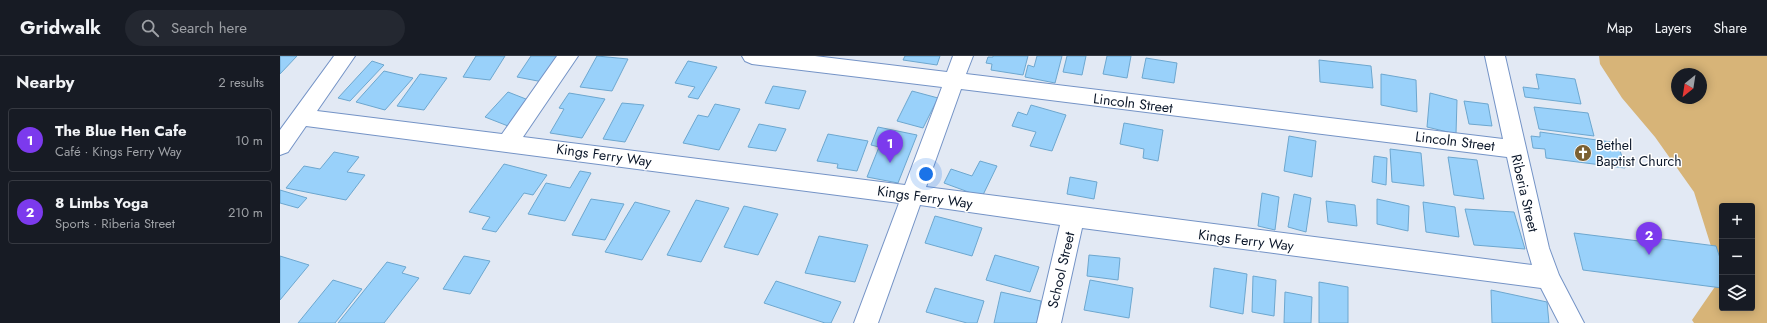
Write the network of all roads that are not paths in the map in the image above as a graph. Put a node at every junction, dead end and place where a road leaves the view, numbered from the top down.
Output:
1 (345, 56) edge
2 (568, 56) edge
3 (752, 56) edge
4 (964, 56) edge
5 (1496, 56) edge
6 (955, 80) junction
7 (302, 117) junction
8 (508, 142) junction
9 (280, 146) edge
10 (1515, 149) junction
11 (913, 194) junction
12 (1073, 217) junction
13 (1548, 278) junction
14 (866, 323) edge
15 (1048, 323) edge
16 (1572, 323) edge

1 - 7 street
2 - 8 street
3 - 6 street, Lincoln Street
4 - 6 street
5 - 10 street, Riberia Street
6 - 10 street, Lincoln Street
6 - 11 street
7 - 8 street, Kings Ferry Way
7 - 9 street
8 - 11 street, Kings Ferry Way
10 - 13 street, Riberia Street
11 - 12 street, Kings Ferry Way
11 - 14 street
12 - 13 street, Kings Ferry Way
12 - 15 street, School Street
13 - 16 street, Riberia Street

